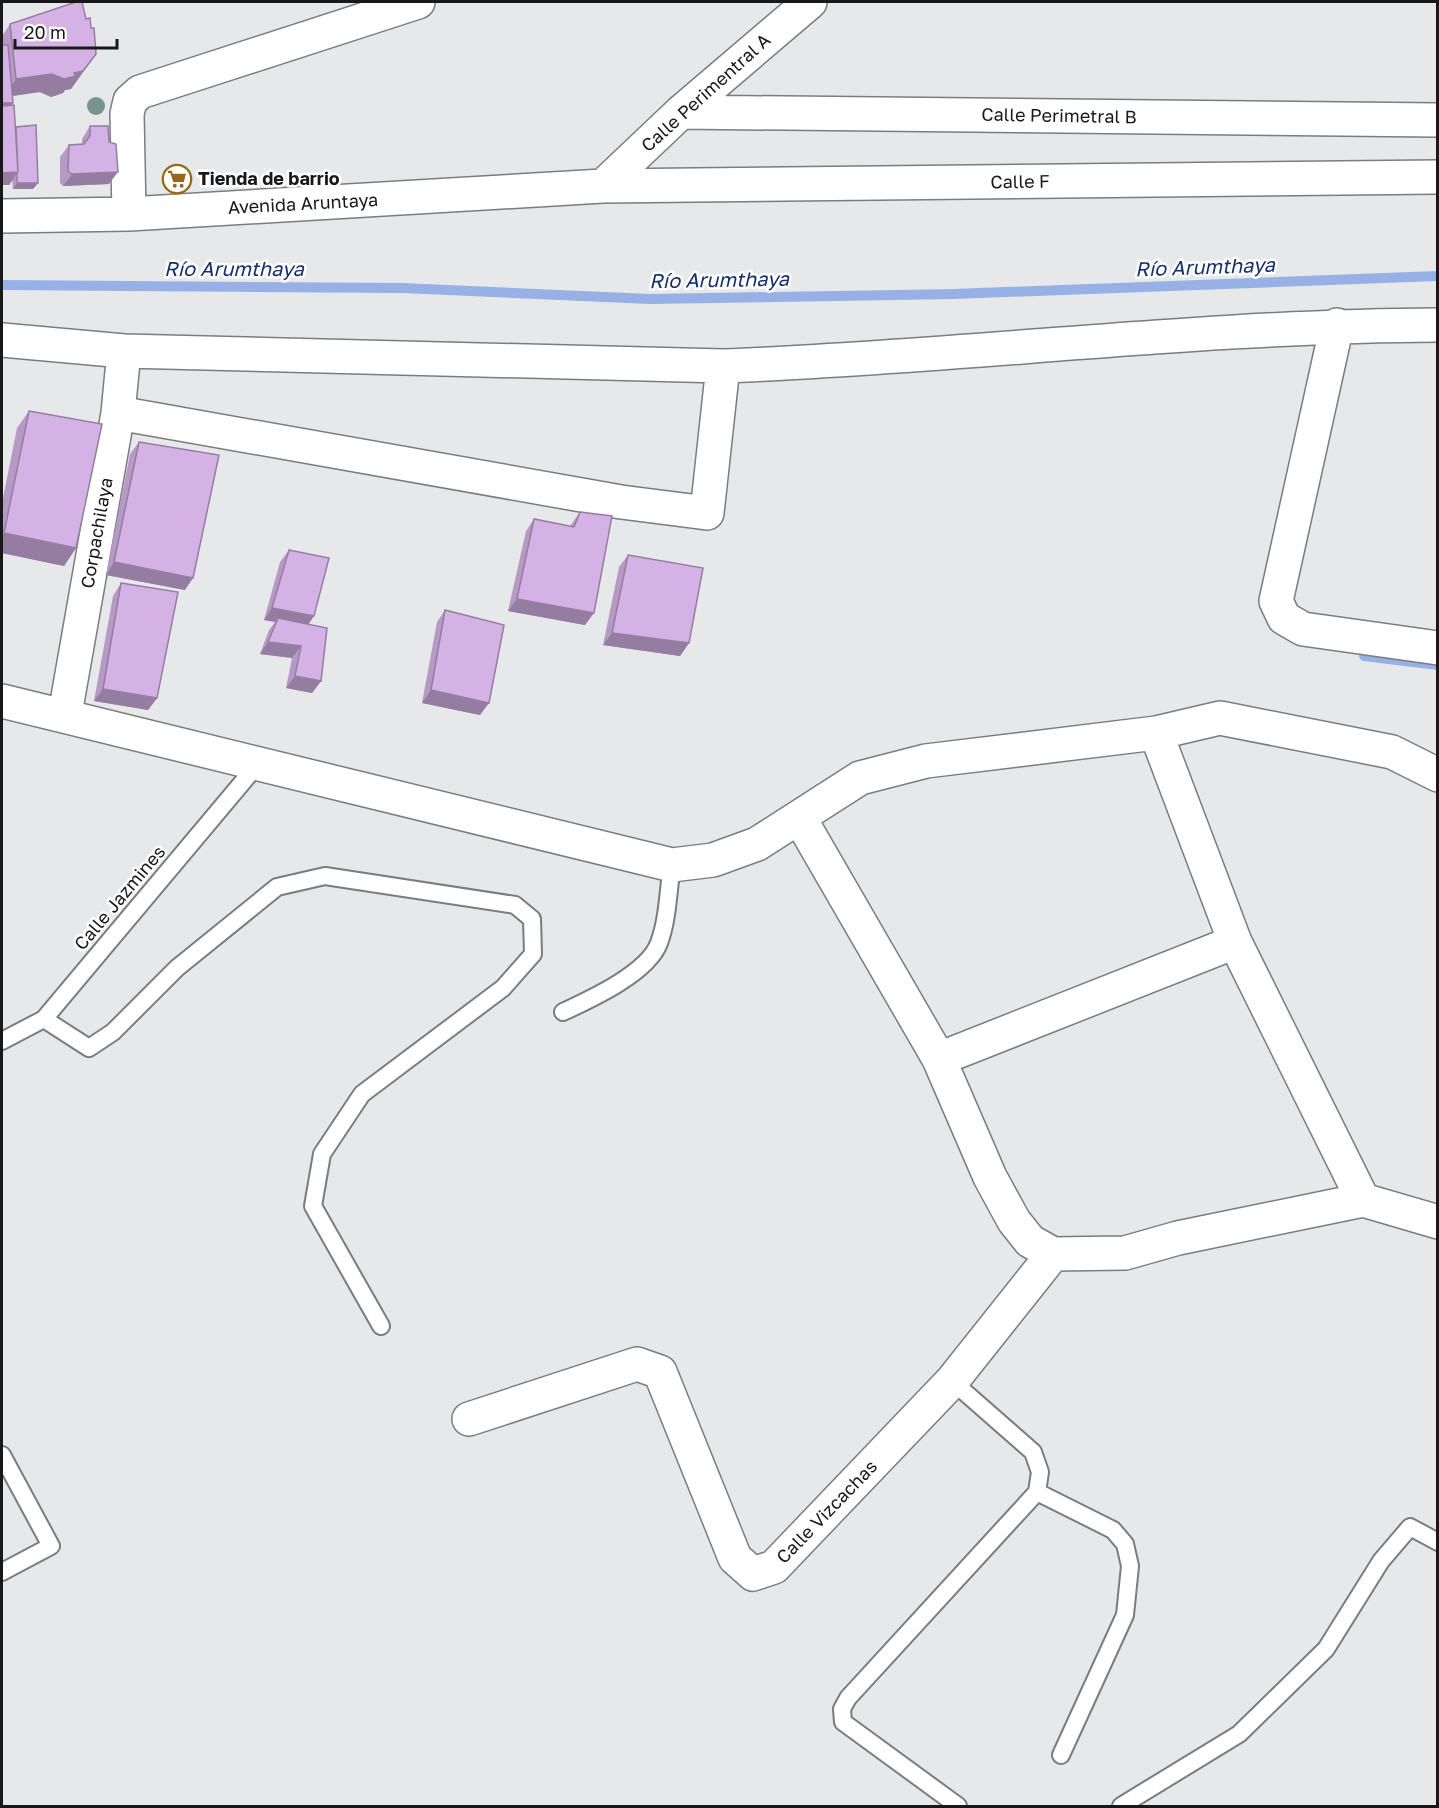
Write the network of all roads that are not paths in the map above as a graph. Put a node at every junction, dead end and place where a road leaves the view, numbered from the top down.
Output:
1 (418, 2) edge
2 (810, 2) edge
3 (681, 112) junction
4 (1437, 120) edge
5 (1437, 177) edge
6 (603, 186) junction
7 (129, 214) junction
8 (2, 216) edge
9 (1337, 325) junction
10 (1437, 325) edge
11 (2, 340) edge
12 (124, 351) junction
13 (723, 366) junction
14 (118, 413) junction
15 (1437, 648) edge
16 (2, 700) edge
17 (65, 714) junction
18 (1156, 733) junction
19 (257, 765) junction
20 (1437, 775) edge
21 (799, 817) junction
22 (672, 865) junction
23 (1235, 942) junction
24 (563, 1012) dead end
25 (44, 1020) junction
26 (2, 1041) edge
27 (939, 1059) junction
28 (1363, 1200) junction
29 (1437, 1222) edge
30 (1053, 1254) junction
31 (381, 1326) dead end
32 (952, 1381) junction
33 (469, 1419) dead end
34 (2, 1455) edge
35 (1037, 1492) junction
36 (1437, 1542) edge
37 (2, 1572) edge
38 (1061, 1755) dead end
39 (958, 1806) edge
40 (1121, 1806) edge

1 - 7 street
2 - 3 street, Calle Perimentral A
3 - 4 street, Calle Perimetral B
3 - 6 street, Calle Perimentral A
5 - 6 street, Calle F
6 - 7 street, Avenida Aruntaya
7 - 8 street, Avenida Aruntaya
9 - 10 street
9 - 13 street
9 - 15 street
11 - 12 street
12 - 13 street
12 - 14 street, Corpachilaya
13 - 14 street
14 - 17 street, Corpachilaya
16 - 17 street
17 - 19 street
18 - 20 street
18 - 21 street
18 - 23 street
19 - 22 street
19 - 25 lane, Calle Jazmines
21 - 22 street
21 - 27 street
22 - 24 lane
23 - 27 street
23 - 28 street
25 - 26 lane, Calle Jazmines
25 - 31 lane
27 - 30 street
28 - 29 street
28 - 30 street
30 - 32 street, Calle Vizcachas
32 - 33 street, Calle Vizcachas
32 - 35 lane
34 - 37 lane
35 - 38 lane
35 - 39 lane
36 - 40 lane

